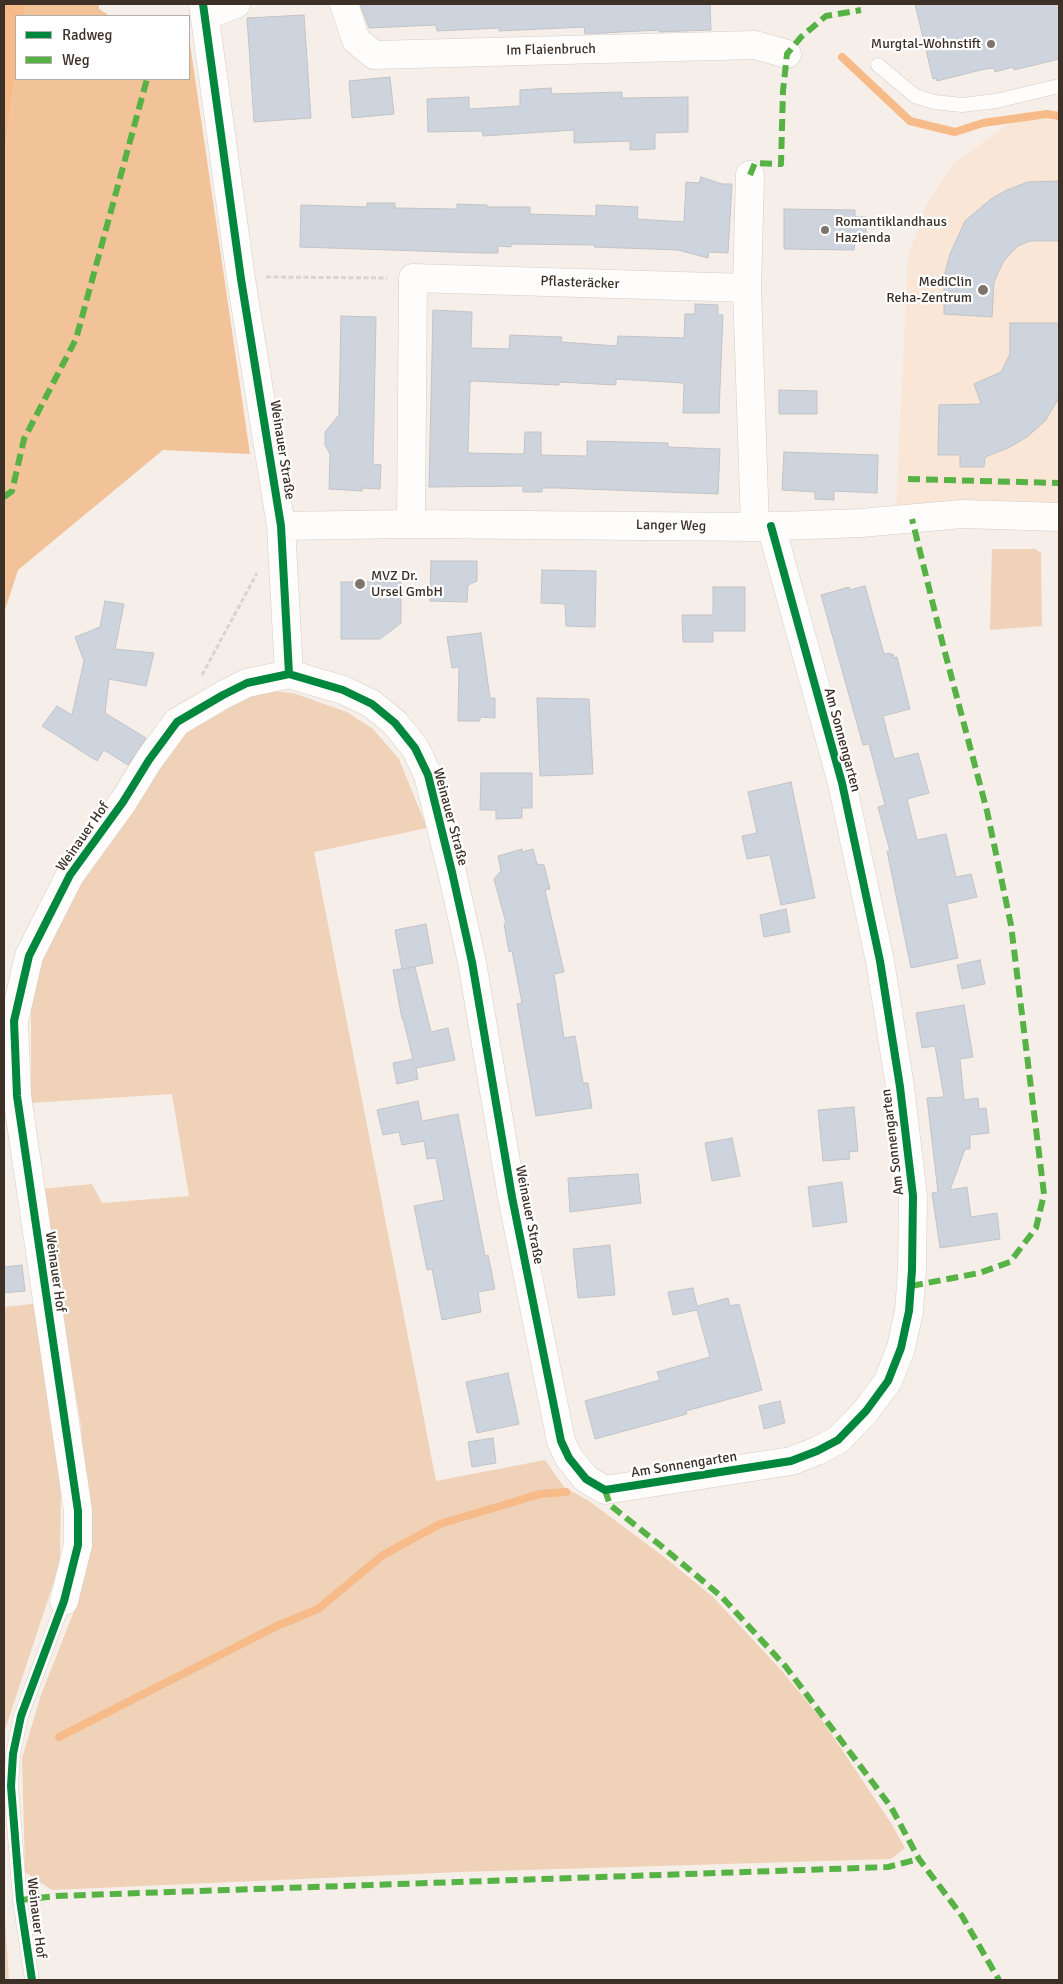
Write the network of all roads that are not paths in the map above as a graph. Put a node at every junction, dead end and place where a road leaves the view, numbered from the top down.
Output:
1 (236, 4) edge
2 (344, 4) edge
3 (199, 13) edge
4 (787, 54) dead end
5 (878, 66) dead end
6 (1059, 86) edge
7 (750, 175) dead end
8 (747, 288) junction
9 (1059, 517) edge
10 (411, 524) junction
11 (281, 526) junction
12 (763, 527) junction
13 (289, 674) junction
14 (561, 1441) joint
15 (64, 1601) joint
16 (32, 1980) edge

1 - 3 street
2 - 4 street, Im Flaienbruch
3 - 11 street, Weinauer Straße
5 - 6 lane
7 - 8 street
8 - 10 street, Pflasteräcker
8 - 12 street
9 - 12 street, Langer Weg
10 - 11 street, Langer Weg
10 - 12 street, Langer Weg
11 - 13 street, Weinauer Straße
12 - 14 street, Am Sonnengarten
13 - 14 street, Weinauer Straße
13 - 15 street, Weinauer Hof
15 - 16 lane, Weinauer Hof

